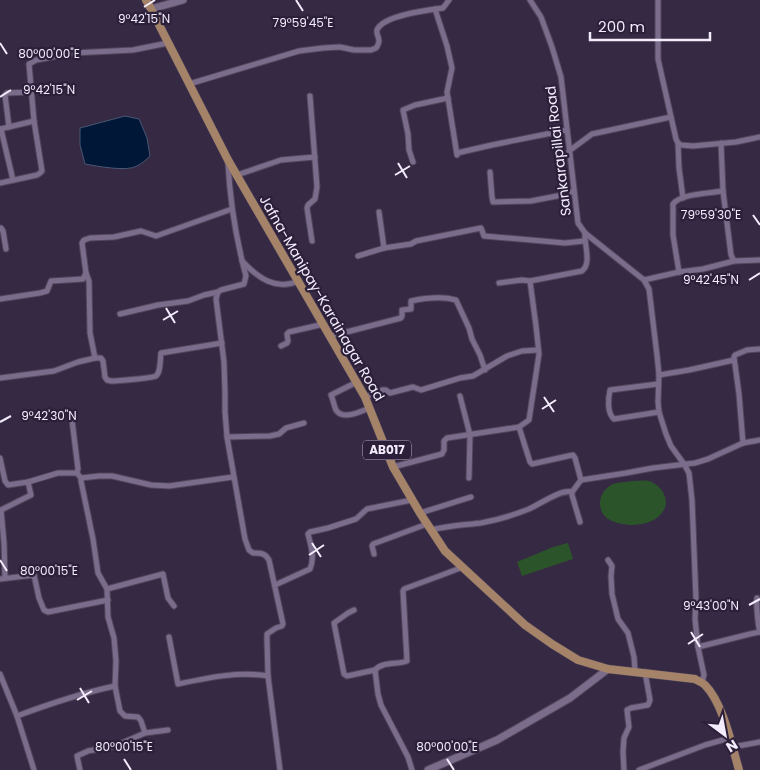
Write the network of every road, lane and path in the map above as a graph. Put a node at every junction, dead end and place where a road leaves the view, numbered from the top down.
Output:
1 (146, 0) edge
2 (183, 0) edge
3 (449, 0) edge
4 (530, 0) edge
5 (658, 0) edge
6 (151, 9) junction
7 (435, 9) junction
8 (168, 43) junction
9 (189, 84) junction
10 (31, 92) junction
11 (310, 96) dead end
12 (448, 98) junction
13 (671, 117) junction
14 (34, 121) junction
15 (9, 127) junction
16 (0, 129) edge
17 (567, 130) junction
18 (760, 137) edge
19 (678, 143) junction
20 (721, 143) junction
21 (569, 151) junction
22 (315, 157) junction
23 (228, 160) junction
24 (413, 162) dead end
25 (490, 172) dead end
26 (237, 175) junction
27 (12, 180) junction
28 (0, 183) edge
29 (723, 190) junction
30 (574, 191) junction
31 (683, 198) junction
32 (232, 209) junction
33 (379, 212) dead end
34 (0, 228) edge
35 (584, 233) junction
36 (312, 241) dead end
37 (584, 241) junction
38 (384, 248) junction
39 (6, 249) dead end
40 (358, 256) dead end
41 (760, 260) edge
42 (242, 261) junction
43 (734, 261) junction
44 (679, 272) junction
45 (86, 273) junction
46 (644, 280) junction
47 (299, 281) junction
48 (530, 281) junction
49 (499, 283) dead end
50 (218, 292) junction
51 (0, 299) edge
52 (120, 314) dead end
53 (324, 324) junction
54 (331, 336) junction
55 (222, 343) junction
56 (281, 346) dead end
57 (760, 349) edge
58 (538, 350) junction
59 (94, 358) junction
60 (734, 360) junction
61 (485, 370) junction
62 (659, 375) junction
63 (0, 378) edge
64 (357, 382) junction
65 (658, 384) junction
66 (460, 396) dead end
67 (365, 397) junction
68 (370, 408) junction
69 (659, 412) junction
70 (72, 420) dead end
71 (304, 423) dead end
72 (519, 427) junction
73 (470, 434) junction
74 (226, 437) junction
75 (760, 440) edge
76 (742, 443) junction
77 (0, 458) edge
78 (684, 464) junction
79 (393, 467) junction
80 (79, 475) junction
81 (233, 477) junction
82 (469, 478) dead end
83 (581, 480) junction
84 (28, 482) junction
85 (572, 492) junction
86 (471, 497) dead end
87 (412, 500) junction
88 (420, 513) junction
89 (580, 522) dead end
90 (429, 527) junction
91 (374, 554) dead end
92 (608, 560) dead end
93 (463, 567) junction
94 (3, 579) edge
95 (275, 585) junction
96 (107, 589) junction
97 (757, 598) dead end
98 (108, 600) junction
99 (174, 606) dead end
100 (354, 610) dead end
101 (760, 632) edge
102 (169, 637) dead end
103 (698, 646) junction
104 (608, 669) junction
105 (376, 670) junction
106 (635, 671) junction
107 (645, 672) junction
108 (0, 674) edge
109 (268, 676) junction
110 (702, 683) junction
111 (115, 686) junction
112 (17, 716) junction
113 (168, 730) dead end
114 (145, 734) junction
115 (730, 738) junction
116 (760, 742) edge
117 (733, 748) junction
118 (34, 770) edge
119 (80, 770) edge
120 (280, 770) edge
121 (412, 770) edge
122 (428, 770) edge
123 (624, 770) edge
124 (639, 770) edge
125 (738, 770) edge

1 - 6 main road, Jafna-Manipay-Karainagar Road / AB017
2 - 6 main road
3 - 7 street
4 - 17 street, Sankarapillai Road
5 - 13 street
6 - 8 main road, Jafna-Manipay-Karainagar Road / AB017
7 - 9 street
7 - 12 street
8 - 9 main road, Jafna-Manipay-Karainagar Road / AB017
8 - 10 street
9 - 23 main road, Jafna-Manipay-Karainagar Road / AB017
10 - 14 street
10 - 15 street
11 - 22 street
12 - 17 street
12 - 24 street
13 - 19 street
13 - 21 street
14 - 15 street
14 - 27 street
15 - 16 street
16 - 27 street
17 - 21 street, Sankarapillai Road
18 - 20 street
19 - 20 street
19 - 31 street
20 - 29 street
21 - 30 street, Sankarapillai Road
22 - 26 street
22 - 36 street
23 - 26 main road, Jafna-Manipay-Karainagar Road / AB017
23 - 32 street
25 - 30 street
26 - 47 main road, Jafna-Manipay-Karainagar Road / AB017
27 - 28 street
29 - 31 street
29 - 43 street
30 - 35 street, Sankarapillai Road
31 - 44 street
32 - 42 street
32 - 45 street
33 - 38 street
34 - 39 street
35 - 37 street, Sankarapillai Road
35 - 46 street
37 - 38 street
37 - 48 street, Sankarapillai Road
38 - 40 street
41 - 43 street
42 - 47 street
42 - 50 street
43 - 44 street
44 - 46 street
45 - 51 street
45 - 59 street
46 - 62 street
47 - 53 main road, Jafna-Manipay-Karainagar Road / AB017
48 - 49 street
48 - 58 street
50 - 52 street
50 - 55 street
53 - 54 main road, Jafna-Manipay-Karainagar Road / AB017
53 - 56 street
54 - 61 street
54 - 64 main road, Jafna-Manipay-Karainagar Road / AB017
55 - 59 street
55 - 74 street
57 - 60 street
58 - 61 street
58 - 72 street
59 - 63 street
60 - 62 street
60 - 76 street
61 - 67 street
62 - 65 street
64 - 67 main road, Jafna-Manipay-Karainagar Road / AB017
64 - 68 street
65 - 69 street
65 - 69 street
66 - 73 street
67 - 68 main road, Jafna-Manipay-Karainagar Road / AB017
68 - 79 main road, Jafna-Manipay-Karainagar Road / AB017
69 - 78 street
70 - 80 street
71 - 74 street
72 - 73 street
72 - 83 street
73 - 79 street
73 - 82 street
74 - 81 street
75 - 76 street
76 - 78 street
77 - 84 street
78 - 83 street
78 - 103 street
79 - 87 main road, Jafna-Manipay-Karainagar Road / AB017
80 - 81 street
80 - 84 street
80 - 96 street
81 - 95 street
83 - 85 street
84 - 94 street
85 - 89 street
85 - 90 street
86 - 88 street
87 - 88 main road, Jafna-Manipay-Karainagar Road / AB017
87 - 95 street
88 - 90 main road, Jafna-Manipay-Karainagar Road / AB017
90 - 91 street
90 - 93 main road, Jafna-Manipay-Karainagar Road / AB017
92 - 106 street
93 - 104 main road, Jafna-Manipay-Karainagar Road / AB017
93 - 105 street
94 - 98 street
95 - 109 street
96 - 98 street
96 - 99 street
97 - 101 street
98 - 111 street
100 - 105 street
101 - 103 street
102 - 109 street
103 - 110 street
104 - 106 main road, Jafna-Manipay-Karainagar Road / AB017
104 - 122 main road
105 - 121 street
106 - 107 main road, Jafna-Manipay-Karainagar Road / AB017
107 - 110 main road, Jafna-Manipay-Karainagar Road / AB017
107 - 123 street
108 - 112 street
109 - 120 street
110 - 115 main road
111 - 112 street
111 - 114 street
112 - 118 street
113 - 114 street
114 - 119 street
115 - 117 main road
115 - 124 street
116 - 117 street
117 - 125 main road

